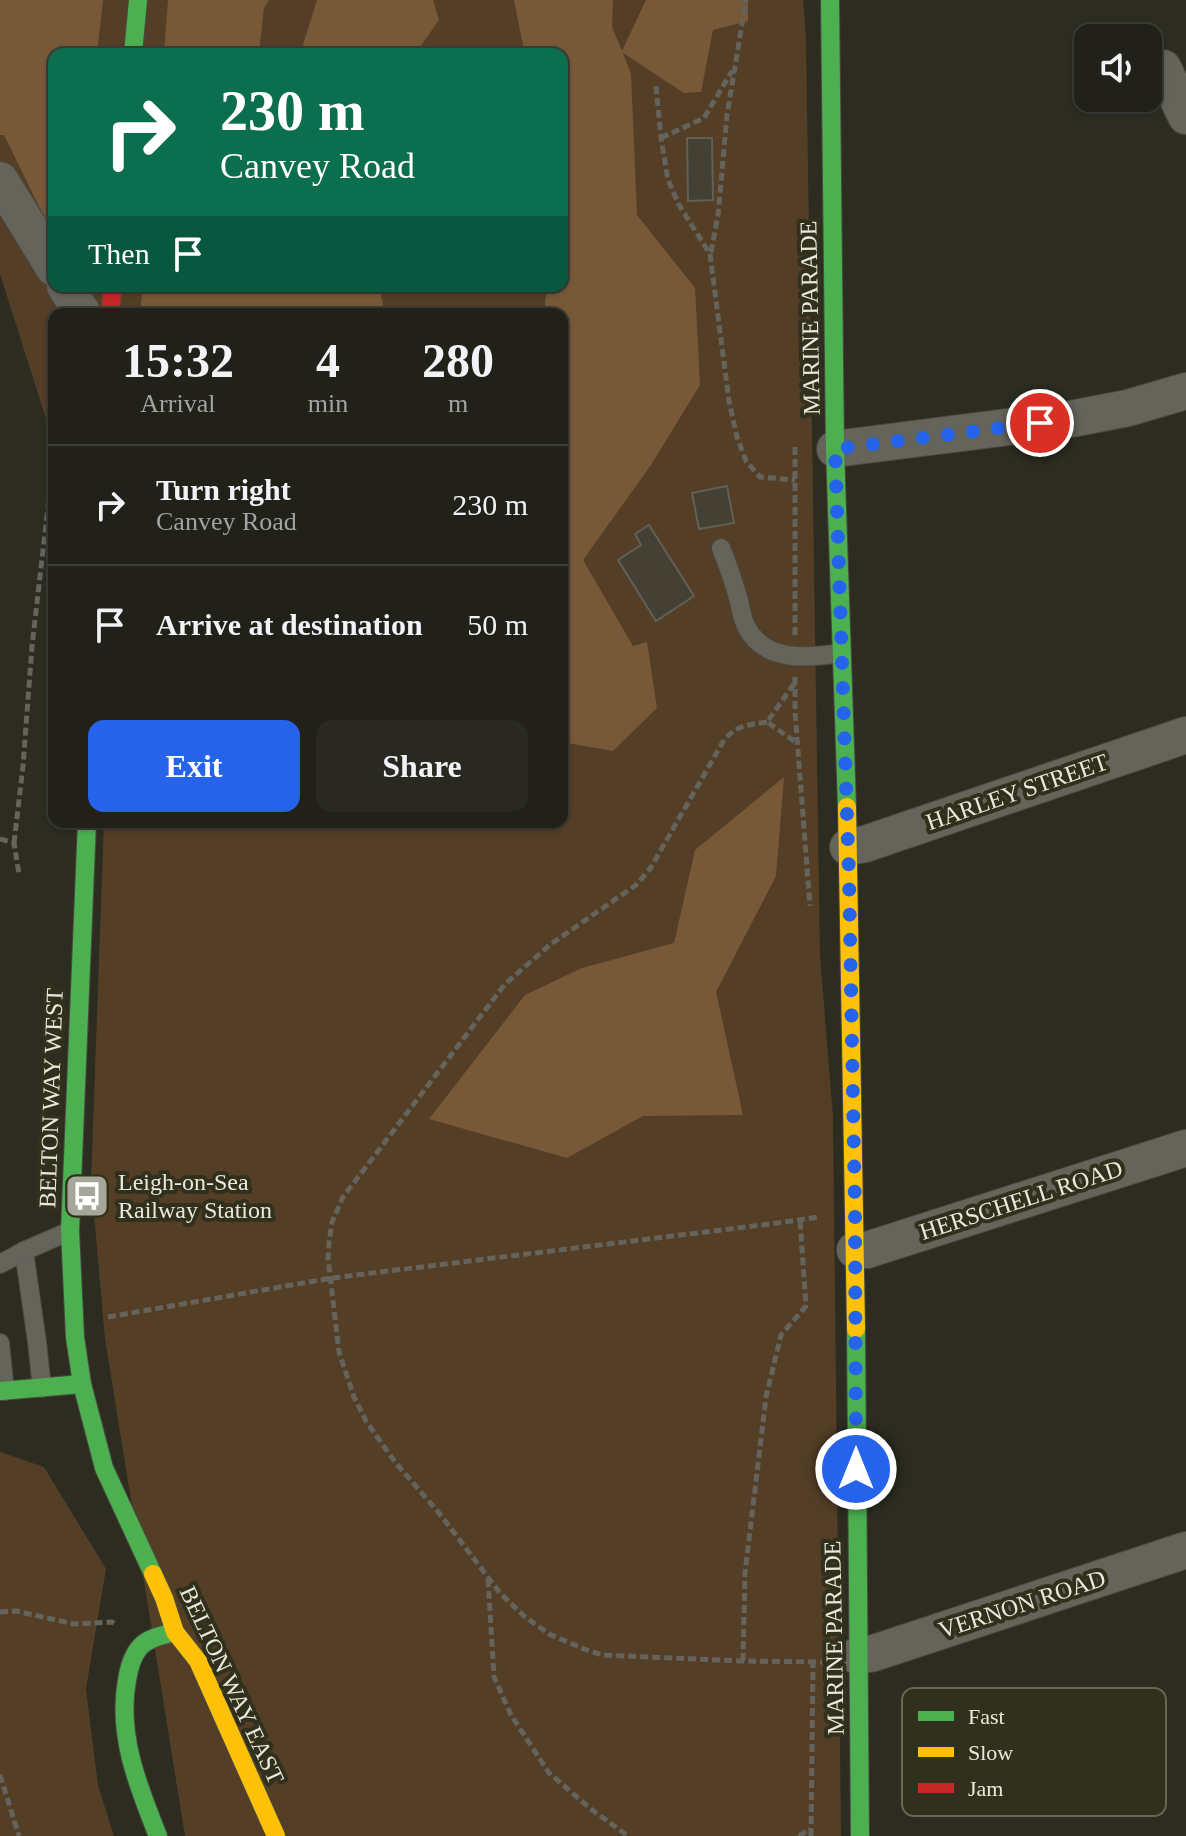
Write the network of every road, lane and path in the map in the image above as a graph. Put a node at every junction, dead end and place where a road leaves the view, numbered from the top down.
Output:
1 (138, 0) edge
2 (746, 0) edge
3 (830, 0) edge
4 (134, 48) edge
5 (735, 66) junction
6 (1163, 68) dead end
7 (656, 86) dead end
8 (1186, 116) edge
9 (661, 138) junction
10 (0, 180) edge
11 (710, 254) junction
12 (48, 258) edge
13 (1186, 391) edge
14 (836, 464) junction
15 (48, 507) edge
16 (721, 548) dead end
17 (842, 653) junction
18 (795, 683) dead end
19 (767, 722) junction
20 (1186, 735) edge
21 (797, 743) dead end
22 (87, 828) edge
23 (0, 839) edge
24 (14, 843) junction
25 (848, 847) junction
26 (19, 874) dead end
27 (1186, 1148) edge
28 (855, 1210) junction
29 (799, 1220) junction
30 (70, 1231) junction
31 (855, 1250) junction
32 (24, 1251) junction
33 (0, 1264) edge
34 (332, 1278) junction
35 (116, 1315) dead end
36 (0, 1343) edge
37 (82, 1384) junction
38 (42, 1388) junction
39 (3, 1391) edge
40 (104, 1468) joint
41 (1186, 1550) edge
42 (488, 1577) junction
43 (0, 1612) edge
44 (121, 1629) dead end
45 (175, 1632) junction
46 (857, 1656) junction
47 (743, 1661) junction
48 (813, 1662) junction
49 (0, 1775) edge
50 (811, 1832) edge
51 (19, 1836) edge
52 (158, 1836) edge
53 (276, 1836) edge
54 (628, 1836) edge
55 (799, 1836) edge
56 (860, 1836) edge

1 - 4 street
2 - 5 path
3 - 14 street, MARINE PARADE
5 - 9 path
5 - 11 path
6 - 8 street
7 - 9 path
9 - 11 path
10 - 12 street
11 - 14 path
13 - 14 street
14 - 17 street, MARINE PARADE
15 - 24 path
16 - 17 lane
17 - 25 street, MARINE PARADE
18 - 19 path
19 - 21 path
19 - 34 path
20 - 25 street, HARLEY STREET
22 - 30 street, BELTON WAY WEST
23 - 24 path
24 - 26 path
25 - 28 street, MARINE PARADE
27 - 31 street, HERSCHELL ROAD
28 - 29 path
28 - 31 street, MARINE PARADE
29 - 34 path
29 - 47 path
30 - 32 lane
30 - 37 street, BELTON WAY WEST
31 - 46 street, MARINE PARADE
32 - 33 lane
32 - 38 lane
34 - 35 path
34 - 42 path
36 - 39 lane
37 - 38 street
37 - 40 street, BELTON WAY WEST
38 - 39 street
40 - 45 street, BELTON WAY EAST
41 - 46 street, VERNON ROAD
42 - 47 path
42 - 54 path
43 - 44 path
45 - 52 street
45 - 53 street, BELTON WAY EAST
46 - 48 path
46 - 56 street, MARINE PARADE
47 - 48 path
48 - 50 path
49 - 51 path
50 - 55 path

